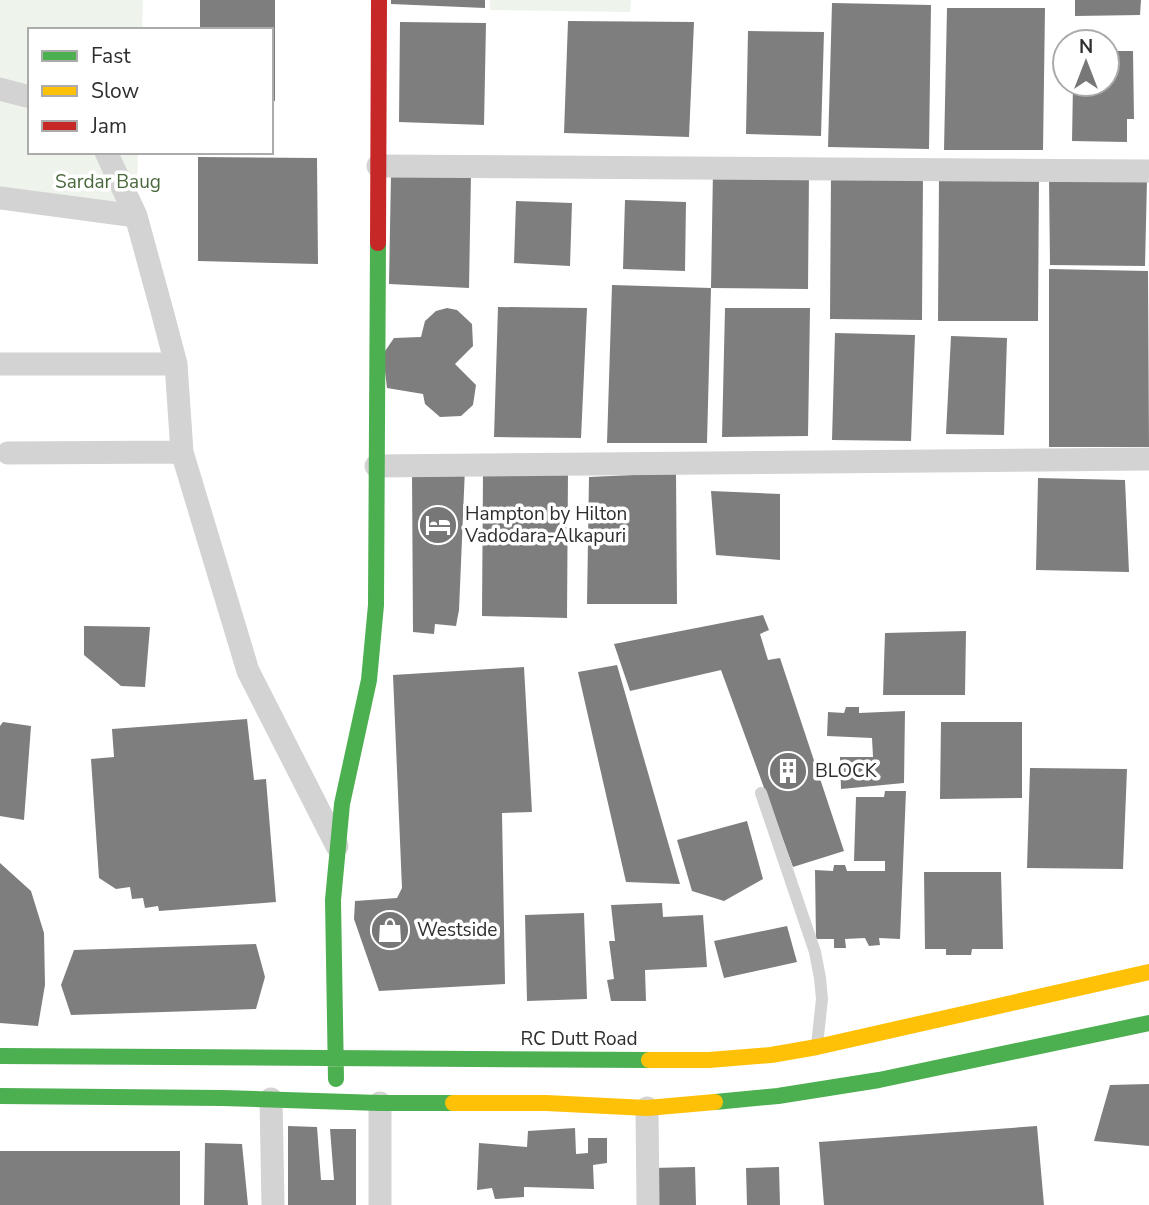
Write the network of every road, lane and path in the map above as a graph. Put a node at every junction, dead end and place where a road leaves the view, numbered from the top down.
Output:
1 (379, 0) edge
2 (0, 89) edge
3 (28, 96) edge
4 (107, 154) edge
5 (378, 166) junction
6 (1149, 172) edge
7 (0, 198) edge
8 (136, 216) junction
9 (0, 364) edge
10 (176, 364) junction
11 (182, 452) junction
12 (8, 453) dead end
13 (1149, 459) edge
14 (376, 466) junction
15 (761, 793) dead end
16 (338, 849) junction
17 (1149, 972) edge
18 (1149, 1023) edge
19 (817, 1047) junction
20 (0, 1056) edge
21 (335, 1058) junction
22 (0, 1096) edge
23 (271, 1100) junction
24 (336, 1101) junction
25 (380, 1103) junction
26 (647, 1108) junction
27 (272, 1205) edge
28 (380, 1205) edge
29 (648, 1205) edge

1 - 5 main road
2 - 3 street
4 - 8 street
5 - 6 street
5 - 14 main road
7 - 8 street
8 - 10 street
9 - 10 street
10 - 11 street
11 - 12 street
11 - 16 street
13 - 14 street
14 - 16 main road
15 - 19 lane
16 - 21 main road
17 - 19 main road, RC Dutt Road
18 - 26 main road
19 - 21 main road, RC Dutt Road
20 - 21 main road, RC Dutt Road
21 - 24 main road
22 - 23 main road
23 - 24 main road
23 - 27 street
24 - 25 main road
25 - 26 main road
25 - 28 street
26 - 29 street

